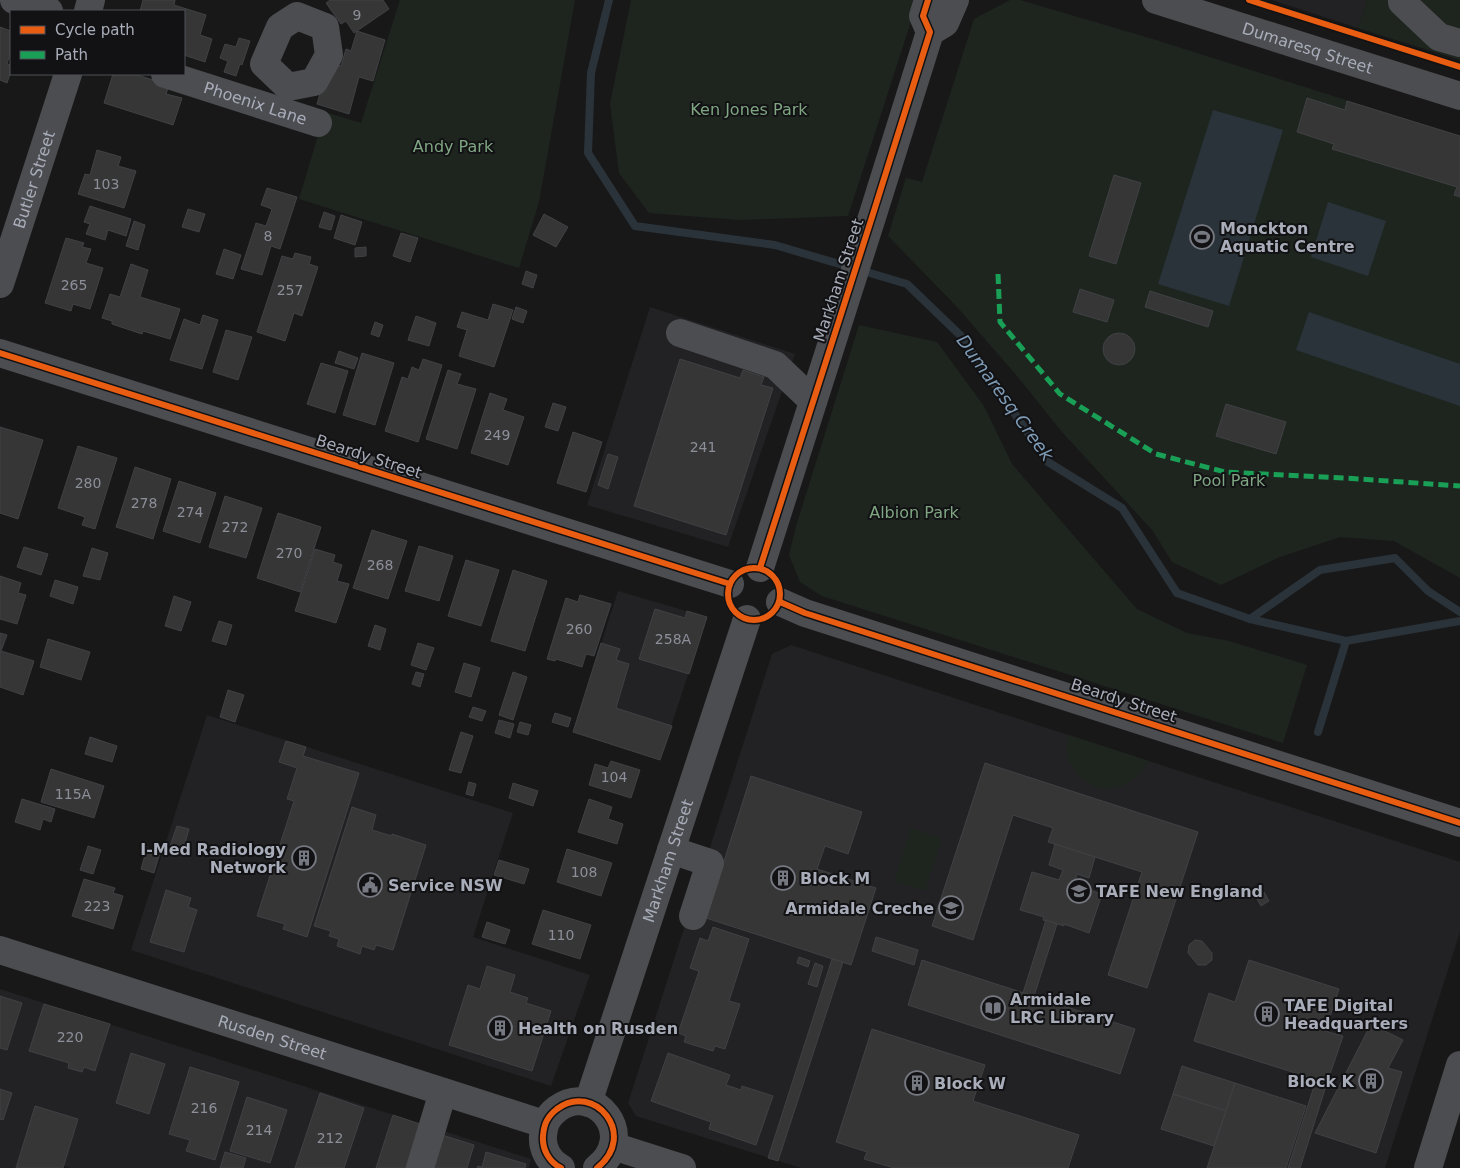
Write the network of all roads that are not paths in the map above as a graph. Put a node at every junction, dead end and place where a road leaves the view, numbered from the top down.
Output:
1 (14, 0) edge
2 (928, 0) edge
3 (955, 0) edge
4 (1156, 0) edge
5 (1402, 0) edge
6 (298, 8) edge
7 (46, 10) edge
8 (930, 32) junction
9 (1460, 43) edge
10 (68, 75) edge
11 (170, 75) edge
12 (1460, 96) edge
13 (284, 99) junction
14 (318, 122) dead end
15 (0, 284) edge
16 (680, 333) dead end
17 (0, 353) edge
18 (813, 401) junction
19 (760, 568) junction
20 (730, 584) junction
21 (780, 602) junction
22 (746, 619) junction
23 (1460, 824) edge
24 (671, 850) junction
25 (693, 916) dead end
26 (0, 950) edge
27 (1460, 1065) edge
28 (443, 1092) junction
29 (588, 1103) junction
30 (1453, 1110) edge
31 (544, 1124) junction
32 (613, 1146) junction
33 (420, 1168) edge
34 (561, 1168) edge
35 (597, 1168) edge
36 (682, 1168) edge
37 (1428, 1168) edge

1 - 7 street
2 - 8 street, Markham Street
3 - 8 street
4 - 12 street, Dumaresq Street
5 - 9 street
6 - 13 street
6 - 13 street
8 - 18 street, Markham Street
10 - 15 street, Butler Street
11 - 13 street, Phoenix Lane
13 - 14 street, Phoenix Lane
16 - 18 street
17 - 20 street, Beardy Street
18 - 19 street, Markham Street
19 - 20 street
19 - 21 street
20 - 22 street
21 - 22 street
21 - 23 street, Beardy Street
22 - 24 street, Markham Street
24 - 25 street
24 - 29 street, Markham Street
26 - 28 street, Rusden Street
27 - 30 street
28 - 31 street, Rusden Street
28 - 33 street
29 - 31 street
29 - 32 street
30 - 37 street
31 - 34 street
32 - 35 street
32 - 36 street

